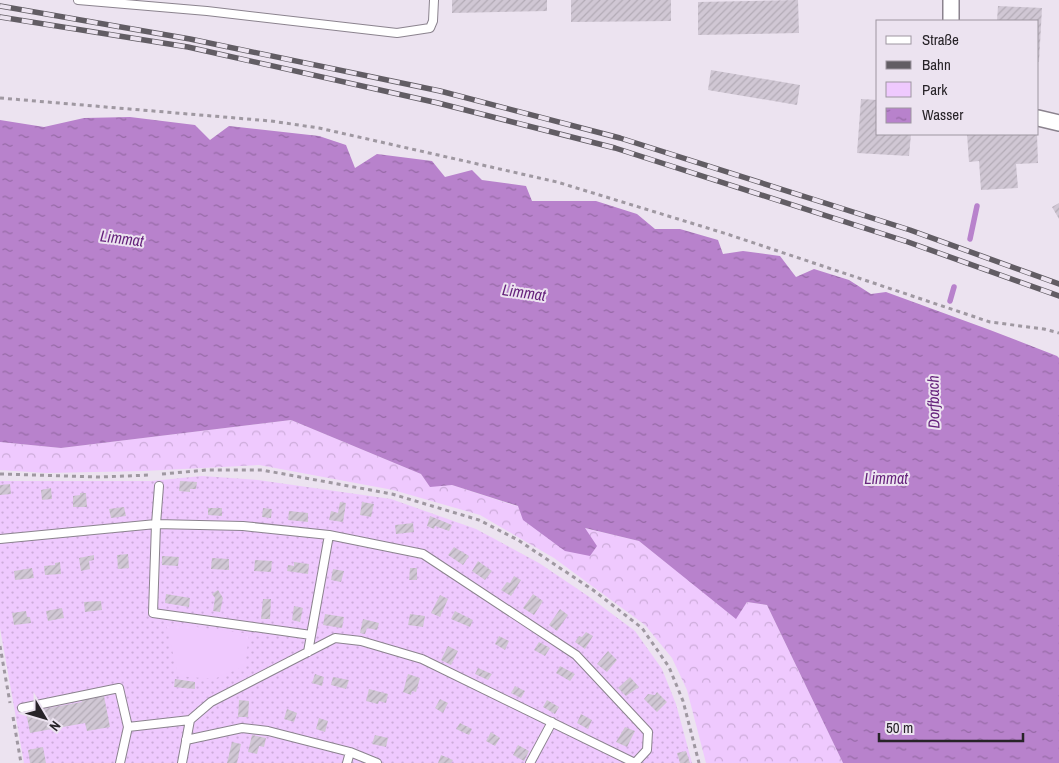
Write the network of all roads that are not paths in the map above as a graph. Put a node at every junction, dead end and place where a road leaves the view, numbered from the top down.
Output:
1 (78, 0) edge
2 (434, 0) edge
3 (951, 0) edge
4 (951, 20) edge
5 (1039, 118) edge
6 (1059, 123) edge
7 (159, 486) dead end
8 (156, 524) junction
9 (329, 535) junction
10 (0, 539) edge
11 (311, 635) junction
12 (308, 652) junction
13 (22, 708) dead end
14 (190, 720) junction
15 (552, 722) junction
16 (128, 727) junction
17 (186, 740) junction
18 (350, 752) junction
19 (120, 763) edge
20 (182, 763) edge
21 (347, 763) edge
22 (377, 763) edge
23 (530, 763) edge

1 - 2 lane
3 - 4 street
5 - 6 street
7 - 8 lane
8 - 9 lane
8 - 10 lane
8 - 11 lane
9 - 11 lane
9 - 15 lane
11 - 12 lane
12 - 14 lane
12 - 15 lane
13 - 16 lane
14 - 16 lane
14 - 17 lane
15 - 23 lane
16 - 19 lane
17 - 18 lane
17 - 20 lane
18 - 21 lane
18 - 22 lane

